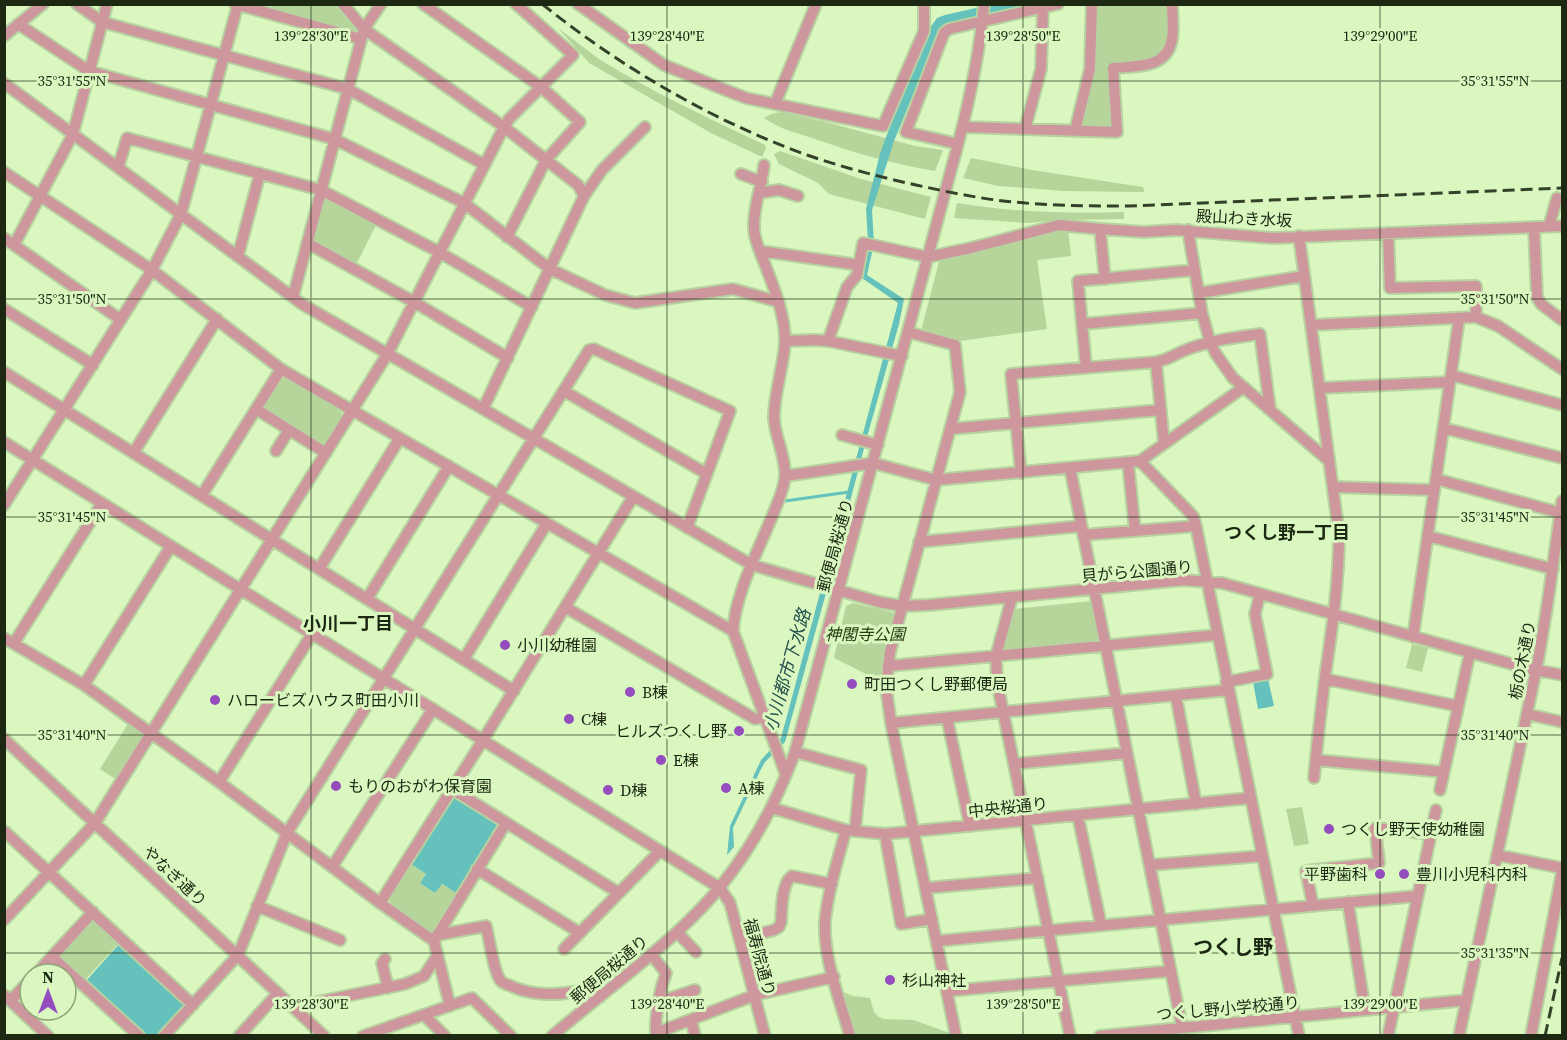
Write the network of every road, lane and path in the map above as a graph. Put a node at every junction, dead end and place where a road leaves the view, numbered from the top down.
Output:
1 (43, 4) edge
2 (77, 4) edge
3 (106, 4) edge
4 (343, 4) edge
5 (381, 4) edge
6 (423, 4) edge
7 (516, 4) edge
8 (578, 4) edge
9 (816, 4) edge
10 (924, 4) edge
11 (984, 4) edge
12 (1058, 4) edge
13 (1092, 4) edge
14 (1172, 4) edge
15 (237, 5) edge
16 (1042, 8) junction
17 (983, 20) junction
18 (102, 22) junction
19 (18, 24) junction
20 (362, 34) junction
21 (4, 36) edge
22 (224, 56) junction
23 (89, 71) junction
24 (4, 83) edge
25 (541, 87) junction
26 (348, 89) junction
27 (211, 104) junction
28 (775, 104) junction
29 (504, 127) junction
30 (645, 127) dead end
31 (963, 127) junction
32 (1025, 129) junction
33 (1075, 130) junction
34 (73, 134) junction
35 (334, 139) junction
36 (958, 144) junction
37 (197, 156) junction
38 (546, 160) junction
39 (483, 164) junction
40 (764, 165) dead end
41 (118, 168) junction
42 (4, 172) edge
43 (260, 173) junction
44 (741, 174) dead end
45 (761, 187) junction
46 (321, 190) junction
47 (40, 195) junction
48 (585, 196) junction
49 (791, 198) dead end
50 (1557, 198) dead end
51 (464, 203) junction
52 (182, 214) junction
53 (1549, 226) junction
54 (1563, 226) edge
55 (1534, 227) junction
56 (1100, 229) junction
57 (1188, 230) junction
58 (1388, 233) junction
59 (1299, 236) junction
60 (507, 237) junction
61 (4, 238) edge
62 (307, 243) junction
63 (14, 245) junction
64 (760, 251) junction
65 (439, 252) junction
66 (238, 256) junction
67 (928, 257) junction
68 (859, 265) junction
69 (550, 269) junction
70 (152, 270) junction
71 (1195, 270) junction
72 (1304, 276) junction
73 (1105, 279) junction
74 (1199, 293) junction
75 (293, 297) junction
76 (414, 302) junction
77 (779, 302) junction
78 (532, 307) junction
79 (4, 309) edge
80 (1202, 313) junction
81 (1476, 317) junction
82 (217, 319) junction
83 (1459, 319) junction
84 (121, 320) junction
85 (1563, 320) edge
86 (1082, 324) junction
87 (1311, 325) junction
88 (908, 332) junction
89 (785, 341) junction
90 (828, 341) junction
91 (1210, 342) junction
92 (388, 353) junction
93 (902, 356) junction
94 (508, 358) junction
95 (1156, 362) junction
96 (93, 364) junction
97 (1086, 367) junction
98 (281, 369) junction
99 (1563, 369) edge
100 (4, 372) edge
101 (1450, 378) junction
102 (1244, 387) junction
103 (1320, 388) junction
104 (564, 391) junction
105 (1563, 405) edge
106 (256, 409) junction
107 (483, 409) junction
108 (1270, 409) junction
109 (65, 410) junction
110 (352, 410) junction
111 (1160, 410) junction
112 (1015, 423) junction
113 (1443, 428) junction
114 (950, 429) junction
115 (289, 430) junction
116 (842, 435) dead end
117 (400, 438) junction
118 (535, 438) junction
119 (4, 442) edge
120 (868, 442) junction
121 (1164, 443) junction
122 (276, 451) dead end
123 (134, 452) junction
124 (326, 453) junction
125 (1563, 458) edge
126 (33, 460) junction
127 (1140, 461) junction
128 (1329, 461) junction
129 (1128, 462) junction
130 (873, 463) junction
131 (449, 466) junction
132 (1070, 468) junction
133 (1021, 473) junction
134 (707, 474) junction
135 (785, 476) junction
136 (936, 480) junction
137 (1435, 484) junction
138 (1333, 487) junction
139 (202, 495) junction
140 (498, 495) junction
141 (633, 496) junction
142 (1563, 501) edge
143 (102, 503) junction
144 (4, 505) edge
145 (1561, 513) junction
146 (547, 523) junction
147 (1196, 526) junction
148 (687, 528) junction
149 (1082, 530) junction
150 (1135, 531) junction
151 (1428, 536) junction
152 (272, 539) junction
153 (919, 542) junction
154 (171, 546) junction
155 (598, 553) junction
156 (752, 565) junction
157 (319, 568) junction
158 (1553, 569) junction
159 (1206, 581) junction
160 (240, 589) junction
161 (1094, 589) junction
162 (838, 590) junction
163 (1260, 594) junction
164 (1012, 597) junction
165 (367, 599) junction
166 (902, 606) junction
167 (565, 607) junction
168 (1334, 615) junction
169 (414, 628) junction
170 (733, 631) junction
171 (312, 634) junction
172 (1217, 635) junction
173 (1413, 637) junction
174 (9, 641) edge
175 (1106, 646) junction
176 (1470, 652) junction
177 (996, 656) junction
178 (464, 659) junction
179 (888, 666) junction
180 (1536, 670) junction
181 (1563, 675) edge
182 (384, 678) junction
183 (1325, 679) junction
184 (84, 685) junction
185 (1227, 686) junction
186 (514, 690) junction
187 (1176, 696) junction
188 (1117, 702) junction
189 (1458, 706) junction
190 (433, 709) junction
191 (1004, 712) junction
192 (1527, 714) junction
193 (765, 717) junction
194 (947, 717) junction
195 (1563, 722) edge
196 (891, 723) junction
197 (151, 732) junction
198 (4, 739) edge
199 (483, 740) junction
200 (795, 752) junction
201 (1127, 753) junction
202 (1316, 760) junction
203 (1014, 764) junction
204 (1444, 772) junction
205 (786, 775) junction
206 (1314, 778) dead end
207 (219, 782) junction
208 (452, 789) junction
209 (1440, 790) dead end
210 (1251, 798) junction
211 (1196, 804) junction
212 (772, 808) junction
213 (1138, 810) junction
214 (1436, 810) dead end
215 (1078, 816) junction
216 (1026, 821) junction
217 (95, 822) junction
218 (506, 823) junction
219 (970, 826) junction
220 (850, 830) junction
221 (4, 831) edge
222 (287, 832) junction
223 (914, 832) junction
224 (885, 834) junction
225 (1431, 834) junction
226 (660, 851) junction
227 (1497, 855) junction
228 (1262, 856) junction
229 (1150, 865) junction
230 (332, 867) junction
231 (477, 869) junction
232 (1563, 870) edge
233 (49, 872) junction
234 (1038, 878) junction
235 (832, 884) junction
236 (720, 888) junction
237 (926, 888) junction
238 (619, 893) junction
239 (1417, 896) junction
240 (1348, 902) junction
241 (380, 903) junction
242 (257, 906) junction
243 (1313, 906) junction
244 (1273, 909) junction
245 (93, 912) junction
246 (6, 916) edge
247 (932, 919) junction
248 (1161, 920) junction
249 (1101, 925) junction
250 (1048, 930) junction
251 (677, 932) junction
252 (580, 933) junction
253 (334, 934) dead end
254 (436, 938) junction
255 (740, 939) junction
256 (937, 941) junction
257 (564, 949) dead end
258 (696, 951) dead end
259 (651, 954) junction
260 (238, 955) junction
261 (437, 956) junction
262 (52, 957) junction
263 (385, 959) dead end
264 (47, 962) edge
265 (1171, 971) junction
266 (834, 977) junction
267 (1059, 981) junction
268 (388, 988) junction
269 (695, 990) dead end
270 (947, 991) junction
271 (278, 993) junction
272 (755, 995) junction
273 (600, 997) junction
274 (8, 998) edge
275 (1467, 1000) junction
276 (658, 1002) junction
277 (193, 1005) junction
278 (450, 1006) junction
279 (294, 1007) junction
280 (1394, 1007) junction
281 (1365, 1010) junction
282 (424, 1015) junction
283 (1295, 1017) junction
284 (691, 1020) junction
285 (1182, 1028) junction
286 (656, 1034) edge
287 (48, 1035) edge
288 (139, 1035) edge
289 (164, 1035) edge
290 (239, 1035) edge
291 (324, 1035) edge
292 (363, 1035) edge
293 (446, 1035) edge
294 (511, 1035) edge
295 (552, 1035) edge
296 (695, 1035) edge
297 (765, 1035) edge
298 (850, 1035) edge
299 (956, 1035) edge
300 (1070, 1035) edge
301 (1100, 1035) edge
302 (1299, 1035) edge
303 (1388, 1035) edge
304 (1459, 1035) edge
305 (1531, 1035) edge

1 - 19 street
2 - 18 street
3 - 18 street
4 - 20 street
5 - 20 street
6 - 25 street
7 - 25 street
8 - 28 street
9 - 28 street
10 - 28 street
11 - 17 street, 郵便局桜通り
12 - 16 street
13 - 33 street
14 - 33 street
15 - 20 street
15 - 22 street
16 - 17 street
16 - 32 street
17 - 31 street, 郵便局桜通り
17 - 36 street
18 - 22 street
18 - 23 street
19 - 21 street
19 - 23 street
20 - 26 street
20 - 29 street
22 - 26 street
22 - 27 street
23 - 27 street
23 - 34 street
24 - 34 street, 貝がら公園通り
25 - 29 street
25 - 38 street
26 - 35 street
26 - 39 street
27 - 35 street
27 - 37 street
29 - 38 street
29 - 39 street
30 - 48 street
31 - 32 street
31 - 36 street, 郵便局桜通り
32 - 33 street
34 - 41 street, 貝がら公園通り
34 - 47 street
35 - 46 street
35 - 51 street
36 - 67 street, 郵便局桜通り
37 - 41 street
37 - 43 street
37 - 52 street
38 - 48 street
38 - 60 street
39 - 51 street
40 - 45 street
41 - 52 street, 貝がら公園通り
42 - 47 street
43 - 46 street
43 - 66 street
44 - 45 street
45 - 49 street
45 - 64 street
46 - 62 street
46 - 65 street
47 - 63 street
47 - 70 street
48 - 69 street
50 - 53 street
51 - 60 street
51 - 65 street
52 - 66 street, 貝がら公園通り
52 - 70 street
53 - 54 street, 殿山わき水坂
53 - 55 street, 殿山わき水坂
55 - 58 street, 殿山わき水坂
55 - 85 street
56 - 57 street, 殿山わき水坂
56 - 67 street, 殿山わき水坂
56 - 73 street
57 - 59 street, 殿山わき水坂
57 - 71 street
58 - 59 street, 殿山わき水坂
58 - 81 street
59 - 72 street
60 - 69 street
61 - 63 street
62 - 75 street
62 - 76 street
63 - 84 street
64 - 68 street
64 - 77 street
65 - 76 street
65 - 78 street
66 - 75 street, 貝がら公園通り
67 - 68 street
67 - 88 street, 郵便局桜通り
68 - 90 street
69 - 77 street
69 - 78 street
70 - 82 street
70 - 84 street
71 - 73 street
71 - 74 street
72 - 74 street
72 - 87 street
73 - 86 street
74 - 80 street
75 - 92 street, 貝がら公園通り
76 - 92 street
76 - 94 street
77 - 89 street
78 - 94 street
79 - 96 street
80 - 86 street
80 - 91 street
81 - 83 street
81 - 99 street
82 - 98 street
82 - 123 street
83 - 87 street
83 - 101 street
84 - 96 street
86 - 97 street
87 - 103 street
88 - 93 street, 郵便局桜通り
88 - 114 street
89 - 90 street
89 - 135 street
90 - 93 street
91 - 95 street
91 - 102 street
91 - 108 street
92 - 107 street, 貝がら公園通り
92 - 110 street
93 - 120 street, 郵便局桜通り
94 - 107 street
95 - 97 street
95 - 111 street
96 - 109 street
97 - 112 street
98 - 106 street
98 - 110 street
100 - 109 street
101 - 103 street
101 - 105 street
101 - 113 street
102 - 108 street
102 - 121 street
103 - 128 street
104 - 118 street
104 - 134 street
104 - 134 street
106 - 115 street
106 - 139 street
107 - 118 street, 貝がら公園通り
108 - 128 street
109 - 123 street
109 - 126 street
110 - 117 street
110 - 124 street
111 - 112 street
111 - 121 street
112 - 114 street
112 - 133 street
113 - 125 street
113 - 137 street
114 - 136 street
115 - 122 street
115 - 124 street
116 - 120 street
117 - 131 street
117 - 157 street
118 - 140 street
118 - 141 street, 貝がら公園通り
119 - 126 street
120 - 130 street, 郵便局桜通り
121 - 127 street
123 - 139 street
124 - 152 street
126 - 143 street
126 - 144 street
127 - 129 street
127 - 147 street
128 - 138 street
129 - 132 street
129 - 150 street
130 - 135 street
130 - 136 street
130 - 162 street, 郵便局桜通り
131 - 140 street
131 - 165 street
132 - 133 street
132 - 149 street
133 - 136 street
134 - 148 street
135 - 156 street
136 - 153 street
137 - 138 street
137 - 145 street
137 - 151 street
138 - 168 street
139 - 152 street
140 - 146 street
140 - 169 street
141 - 148 street, 貝がら公園通り
141 - 155 street
142 - 145 street, 栃の木通り
143 - 154 street
143 - 174 street
145 - 158 street, 栃の木通り
146 - 155 street
146 - 178 street
147 - 150 street
147 - 159 street
148 - 156 street, 貝がら公園通り
149 - 150 street
149 - 153 street
149 - 161 street
151 - 158 street
151 - 173 street
152 - 157 street
152 - 160 street
153 - 166 street
154 - 160 street
154 - 184 street
155 - 167 street
155 - 170 street
156 - 162 street, 貝がら公園通り
156 - 170 street
157 - 165 street
158 - 180 street, 栃の木通り
159 - 161 street, 貝がら公園通り
159 - 163 street, 貝がら公園通り
159 - 172 street
160 - 171 street
160 - 197 street
161 - 164 street, 貝がら公園通り
161 - 175 street
162 - 166 street, 貝がら公園通り
162 - 200 street, 郵便局桜通り
163 - 168 street, 貝がら公園通り
163 - 185 street
164 - 166 street, 貝がら公園通り
164 - 177 street
165 - 169 street
166 - 179 street
167 - 186 street
167 - 193 street
168 - 173 street, 貝がら公園通り
168 - 183 street
169 - 178 street
169 - 182 street
170 - 193 street
171 - 182 street
171 - 207 street
172 - 175 street
172 - 185 street
173 - 176 street, 貝がら公園通り
174 - 184 street
175 - 177 street
175 - 188 street
176 - 180 street, 貝がら公園通り
176 - 189 street
177 - 179 street
177 - 191 street
178 - 186 street
179 - 196 street
180 - 181 street, 貝がら公園通り
180 - 192 street, 栃の木通り
182 - 190 street
182 - 222 street
183 - 189 street
183 - 202 street
184 - 197 street
185 - 187 street
185 - 210 street
186 - 199 street
187 - 188 street
187 - 211 street
188 - 191 street
188 - 201 street
189 - 204 street
190 - 199 street
190 - 230 street
191 - 194 street
191 - 203 street
192 - 195 street
192 - 227 street, 栃の木通り
193 - 205 street
194 - 196 street
194 - 219 street
196 - 223 street
197 - 207 street
197 - 217 street
198 - 217 street, やなぎ通り
199 - 208 street
199 - 226 street
200 - 205 street, 郵便局桜通り
200 - 220 street
201 - 203 street
201 - 213 street
202 - 204 street
202 - 206 street
203 - 216 street
204 - 209 street
205 - 212 street, 郵便局桜通り
207 - 222 street
208 - 218 street
208 - 241 street
210 - 211 street, 中央桜通り
210 - 228 street
211 - 213 street, 中央桜通り
212 - 220 street, 中央桜通り
212 - 236 street, 郵便局桜通り
213 - 215 street, 中央桜通り
213 - 229 street
214 - 225 street
215 - 216 street, 中央桜通り
215 - 249 street
216 - 219 street, 中央桜通り
216 - 234 street
217 - 233 street
217 - 260 street, やなぎ通り
218 - 231 street
218 - 238 street
219 - 223 street, 中央桜通り
220 - 224 street, 中央桜通り
220 - 235 street
221 - 233 street
222 - 230 street
222 - 242 street
223 - 224 street, 中央桜通り
223 - 237 street
224 - 247 street
225 - 239 street
225 - 243 street
226 - 236 street
226 - 238 street
227 - 232 street
227 - 275 street, 栃の木通り
228 - 229 street
228 - 244 street
229 - 248 street
230 - 241 street
231 - 252 street
231 - 254 street
232 - 305 street
233 - 245 street
233 - 246 street
234 - 237 street
234 - 250 street
235 - 255 street
235 - 266 street
236 - 251 street, 郵便局桜通り
236 - 255 street, 福寿院通り
237 - 247 street
238 - 252 street
239 - 240 street
239 - 280 street
240 - 243 street
240 - 281 street
241 - 254 street
242 - 253 street
242 - 260 street
243 - 244 street
244 - 248 street
244 - 283 street
245 - 262 street
245 - 277 street
247 - 256 street
248 - 249 street
248 - 265 street
249 - 250 street
250 - 256 street
250 - 267 street
251 - 258 street
251 - 259 street, 郵便局桜通り
252 - 257 street
254 - 261 street
254 - 273 street
255 - 272 street, 福寿院通り
256 - 270 street
259 - 273 street, 郵便局桜通り
259 - 276 street
260 - 271 street, やなぎ通り
260 - 277 street
261 - 268 street
261 - 278 street
262 - 264 street
262 - 288 street
263 - 268 street
265 - 267 street
265 - 285 street
266 - 272 street
266 - 298 street
267 - 270 street
267 - 300 street
268 - 279 street
269 - 276 street
270 - 299 street
271 - 279 street, やなぎ通り
271 - 290 street
272 - 284 street
272 - 297 street, 福寿院通り
273 - 295 street, 郵便局桜通り
274 - 287 street
275 - 280 street, つくし野小学校通り
275 - 304 street, 栃の木通り
276 - 286 street
277 - 289 street
278 - 282 street
278 - 294 street
279 - 291 street, やなぎ通り
280 - 281 street, つくし野小学校通り
280 - 303 street
281 - 283 street, つくし野小学校通り
282 - 292 street
282 - 293 street
283 - 285 street, つくし野小学校通り
283 - 302 street
284 - 286 street
284 - 296 street
285 - 301 street, つくし野小学校通り

